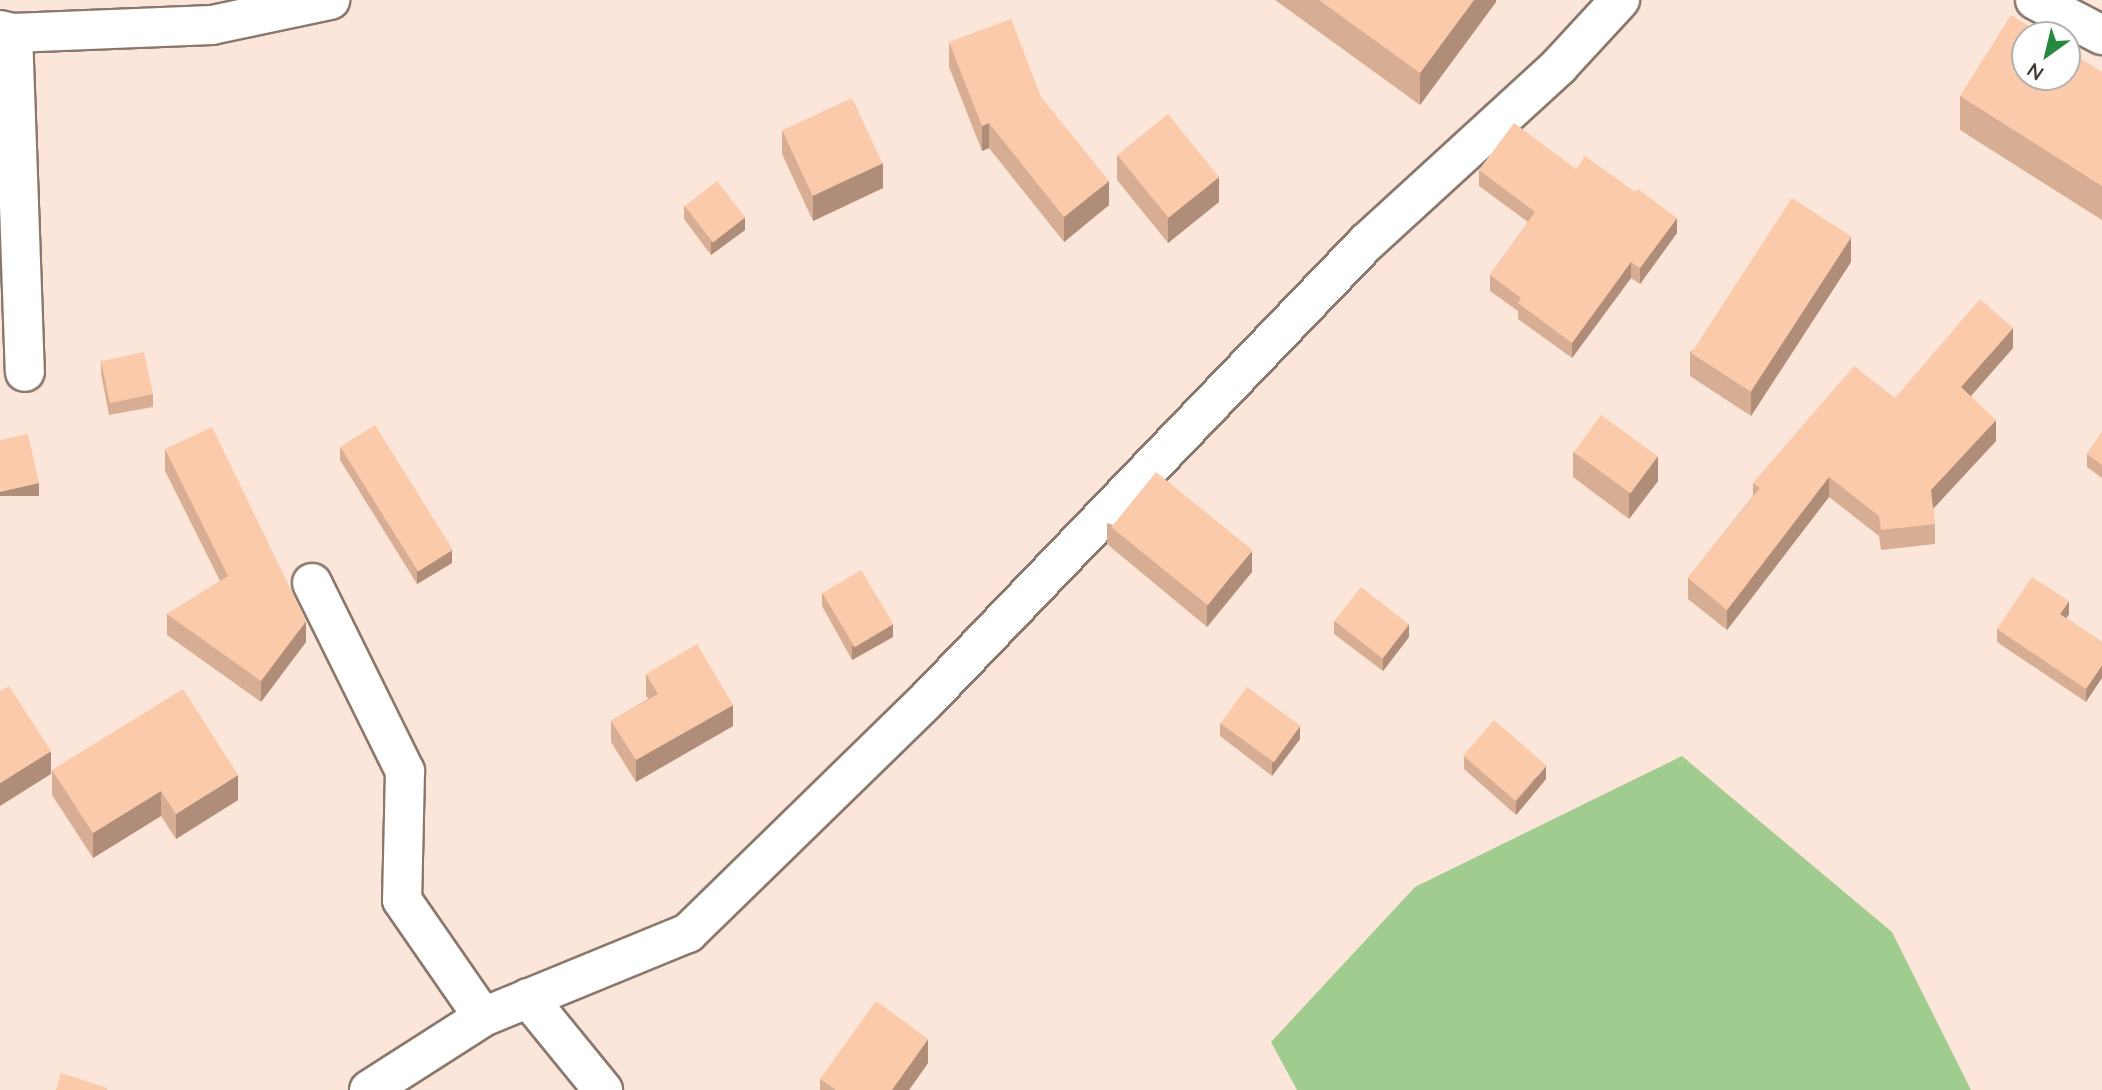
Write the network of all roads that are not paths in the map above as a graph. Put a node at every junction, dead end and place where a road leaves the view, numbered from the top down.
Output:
1 (330, 0) edge
2 (1619, 0) edge
3 (2035, 0) edge
4 (6, 32) edge
5 (2102, 35) edge
6 (25, 372) dead end
7 (312, 583) dead end
8 (528, 998) junction
9 (483, 1017) junction
10 (369, 1090) edge
11 (603, 1090) edge

1 - 4 street
2 - 8 street
3 - 5 street
4 - 6 street
7 - 9 street
8 - 9 street
8 - 11 street
9 - 10 street

